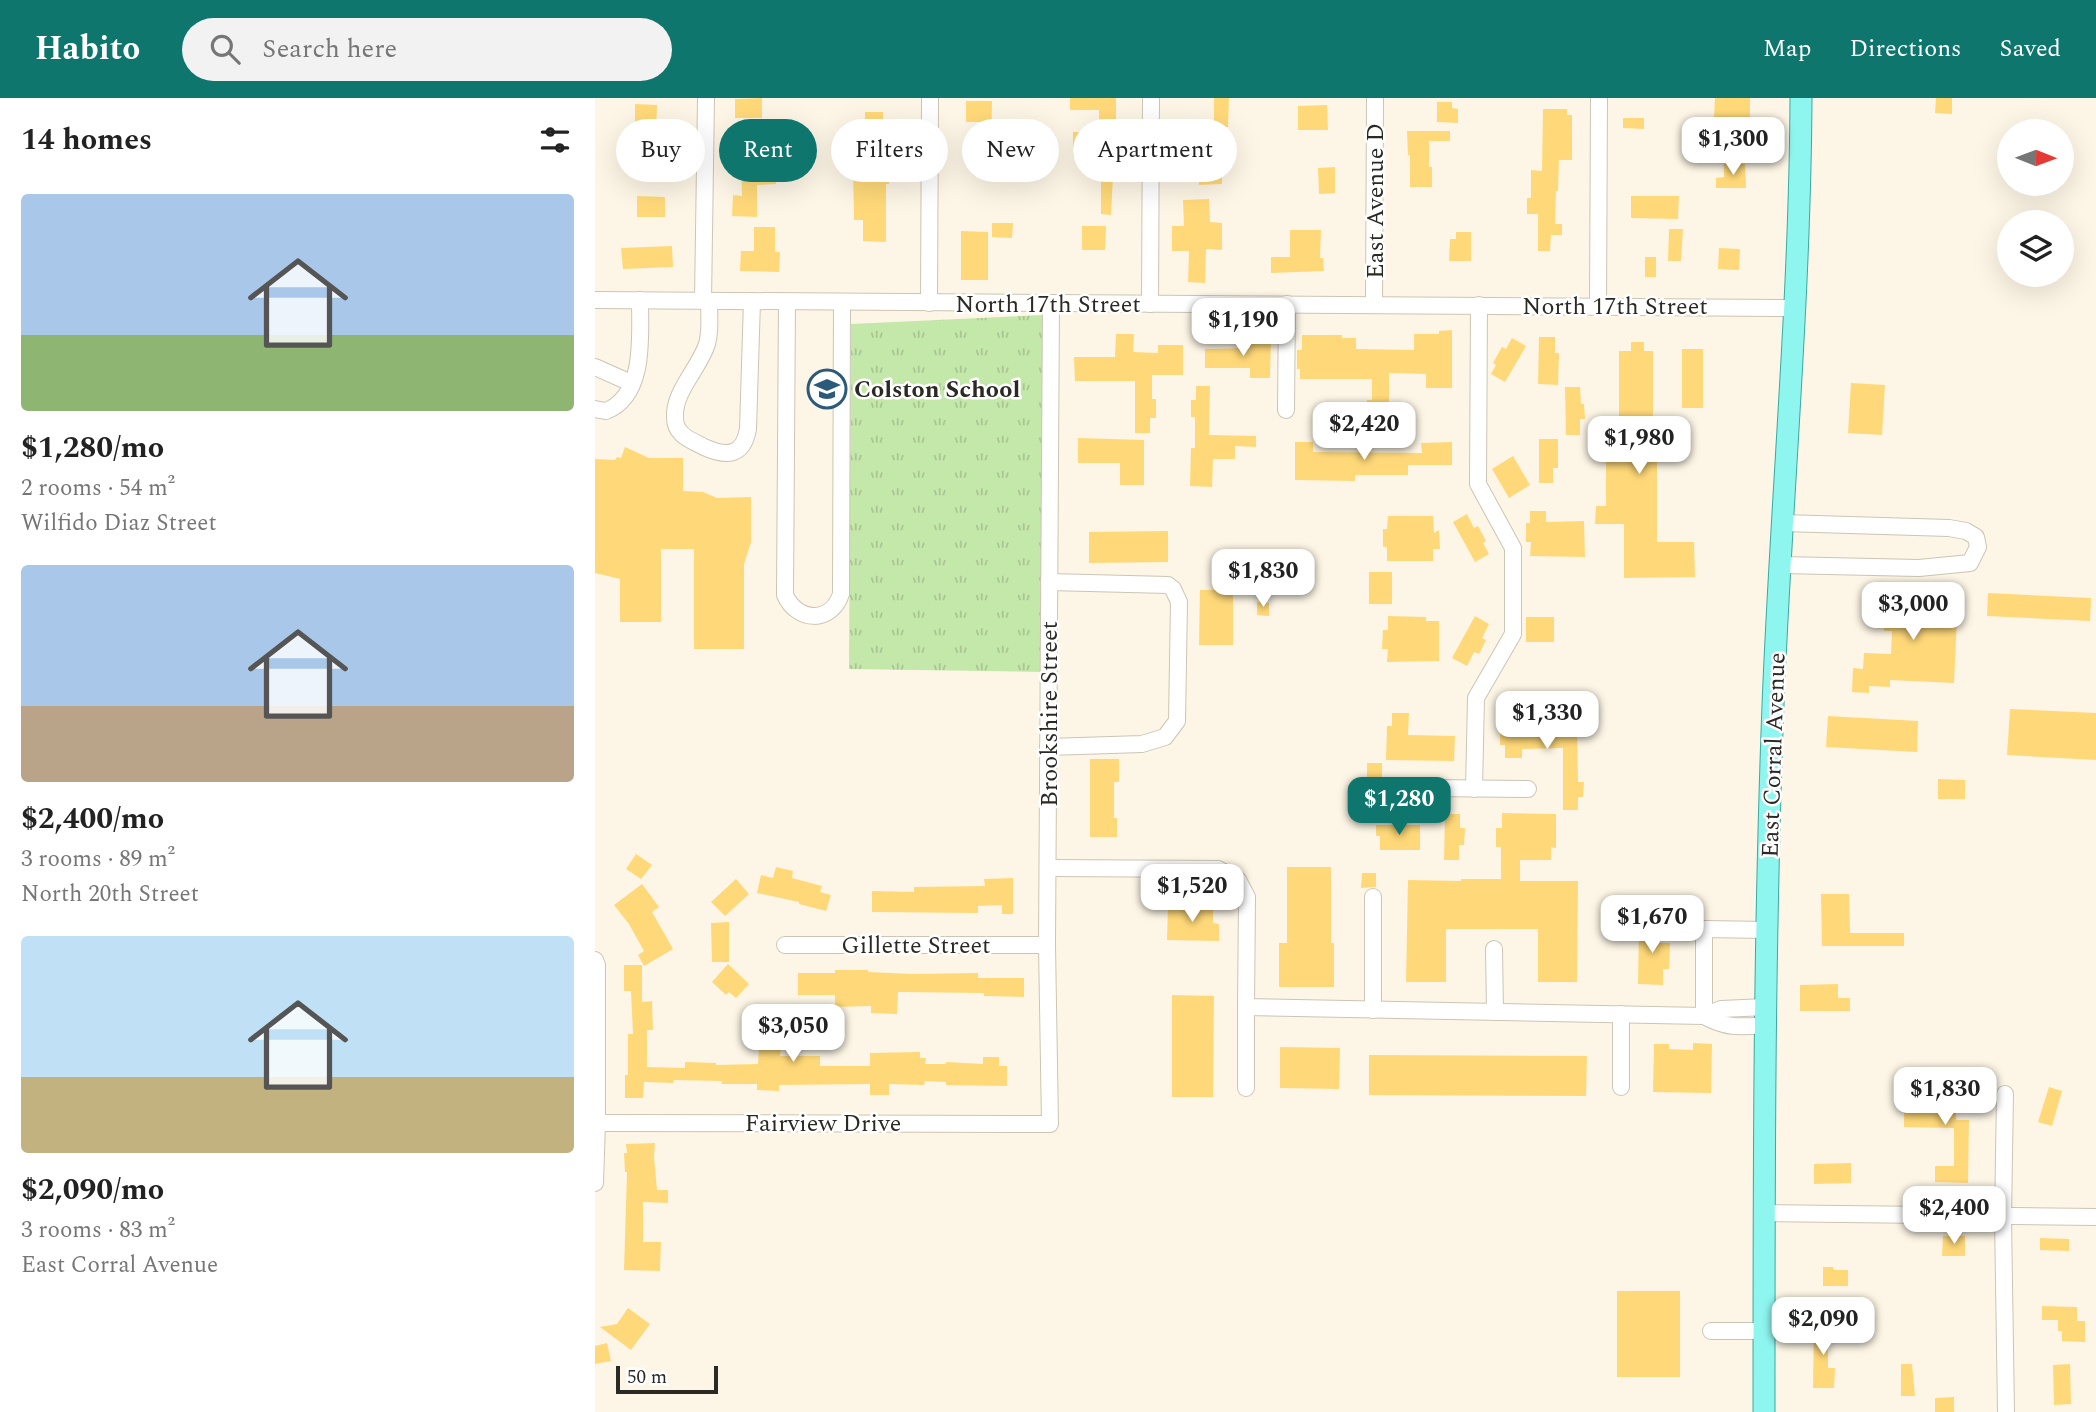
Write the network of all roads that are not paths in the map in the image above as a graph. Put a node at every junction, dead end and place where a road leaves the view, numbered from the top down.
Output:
1 (706, 98) edge
2 (930, 98) edge
3 (1151, 98) edge
4 (1375, 98) edge
5 (1599, 98) edge
6 (1801, 98) edge
7 (595, 300) edge
8 (640, 300) junction
9 (706, 301) junction
10 (752, 301) junction
11 (787, 302) junction
12 (842, 302) junction
13 (929, 303) junction
14 (1051, 304) junction
15 (1150, 304) junction
16 (1287, 304) junction
17 (1374, 304) junction
18 (1479, 305) junction
19 (1598, 305) junction
20 (1794, 307) junction
21 (595, 367) edge
22 (631, 383) junction
23 (595, 409) edge
24 (1286, 410) dead end
25 (1783, 523) junction
26 (1781, 565) junction
27 (1049, 582) junction
28 (1048, 747) junction
29 (1429, 788) dead end
30 (1474, 789) junction
31 (1528, 789) dead end
32 (1048, 868) junction
33 (1373, 897) dead end
34 (1767, 930) junction
35 (785, 945) dead end
36 (1047, 945) junction
37 (1494, 949) dead end
38 (595, 960) edge
39 (1246, 1007) junction
40 (1373, 1010) junction
41 (1495, 1012) junction
42 (1621, 1014) junction
43 (1704, 1016) junction
44 (1766, 1016) junction
45 (1621, 1087) dead end
46 (1245, 1088) dead end
47 (2005, 1094) dead end
48 (596, 1123) edge
49 (1050, 1124) joint
50 (595, 1183) edge
51 (1765, 1213) junction
52 (2003, 1217) junction
53 (2096, 1217) edge
54 (1711, 1331) dead end
55 (1764, 1331) junction
56 (1764, 1412) edge
57 (2006, 1412) edge

1 - 9 street
2 - 13 street
3 - 15 street
4 - 17 street, East Avenue D
5 - 19 street
6 - 20 main road, East Corral Avenue
7 - 8 street, North 17th Street
8 - 9 street, North 17th Street
8 - 22 street
9 - 10 street, North 17th Street
9 - 10 street
10 - 11 street, North 17th Street
11 - 12 street, North 17th Street
11 - 12 street
12 - 13 street, North 17th Street
13 - 14 street, North 17th Street
14 - 15 street, North 17th Street
14 - 27 street, Brookshire Street
15 - 16 street, North 17th Street
16 - 17 street, North 17th Street
16 - 24 street
17 - 18 street, North 17th Street
18 - 19 street, North 17th Street
18 - 30 street
19 - 20 street, North 17th Street
20 - 25 main road, East Corral Avenue
21 - 22 street
22 - 23 street
25 - 26 main road, East Corral Avenue
25 - 26 street
26 - 34 main road, East Corral Avenue
27 - 28 street, Brookshire Street
27 - 28 street
28 - 32 street, Brookshire Street
29 - 30 street
30 - 31 street
32 - 36 street, Brookshire Street
32 - 39 street
33 - 40 street
34 - 43 street
34 - 44 main road, East Corral Avenue
35 - 36 street, Gillette Street
36 - 49 street, Brookshire Street
37 - 41 street
38 - 48 street
39 - 40 street
39 - 46 street
40 - 41 street
41 - 42 street
42 - 43 street
42 - 45 street
43 - 44 street
44 - 51 main road, East Corral Avenue
47 - 52 street
48 - 49 street, Fairview Drive
48 - 50 street
51 - 52 street
51 - 55 main road, East Corral Avenue
52 - 53 street
52 - 57 street
54 - 55 street
55 - 56 main road, East Corral Avenue

